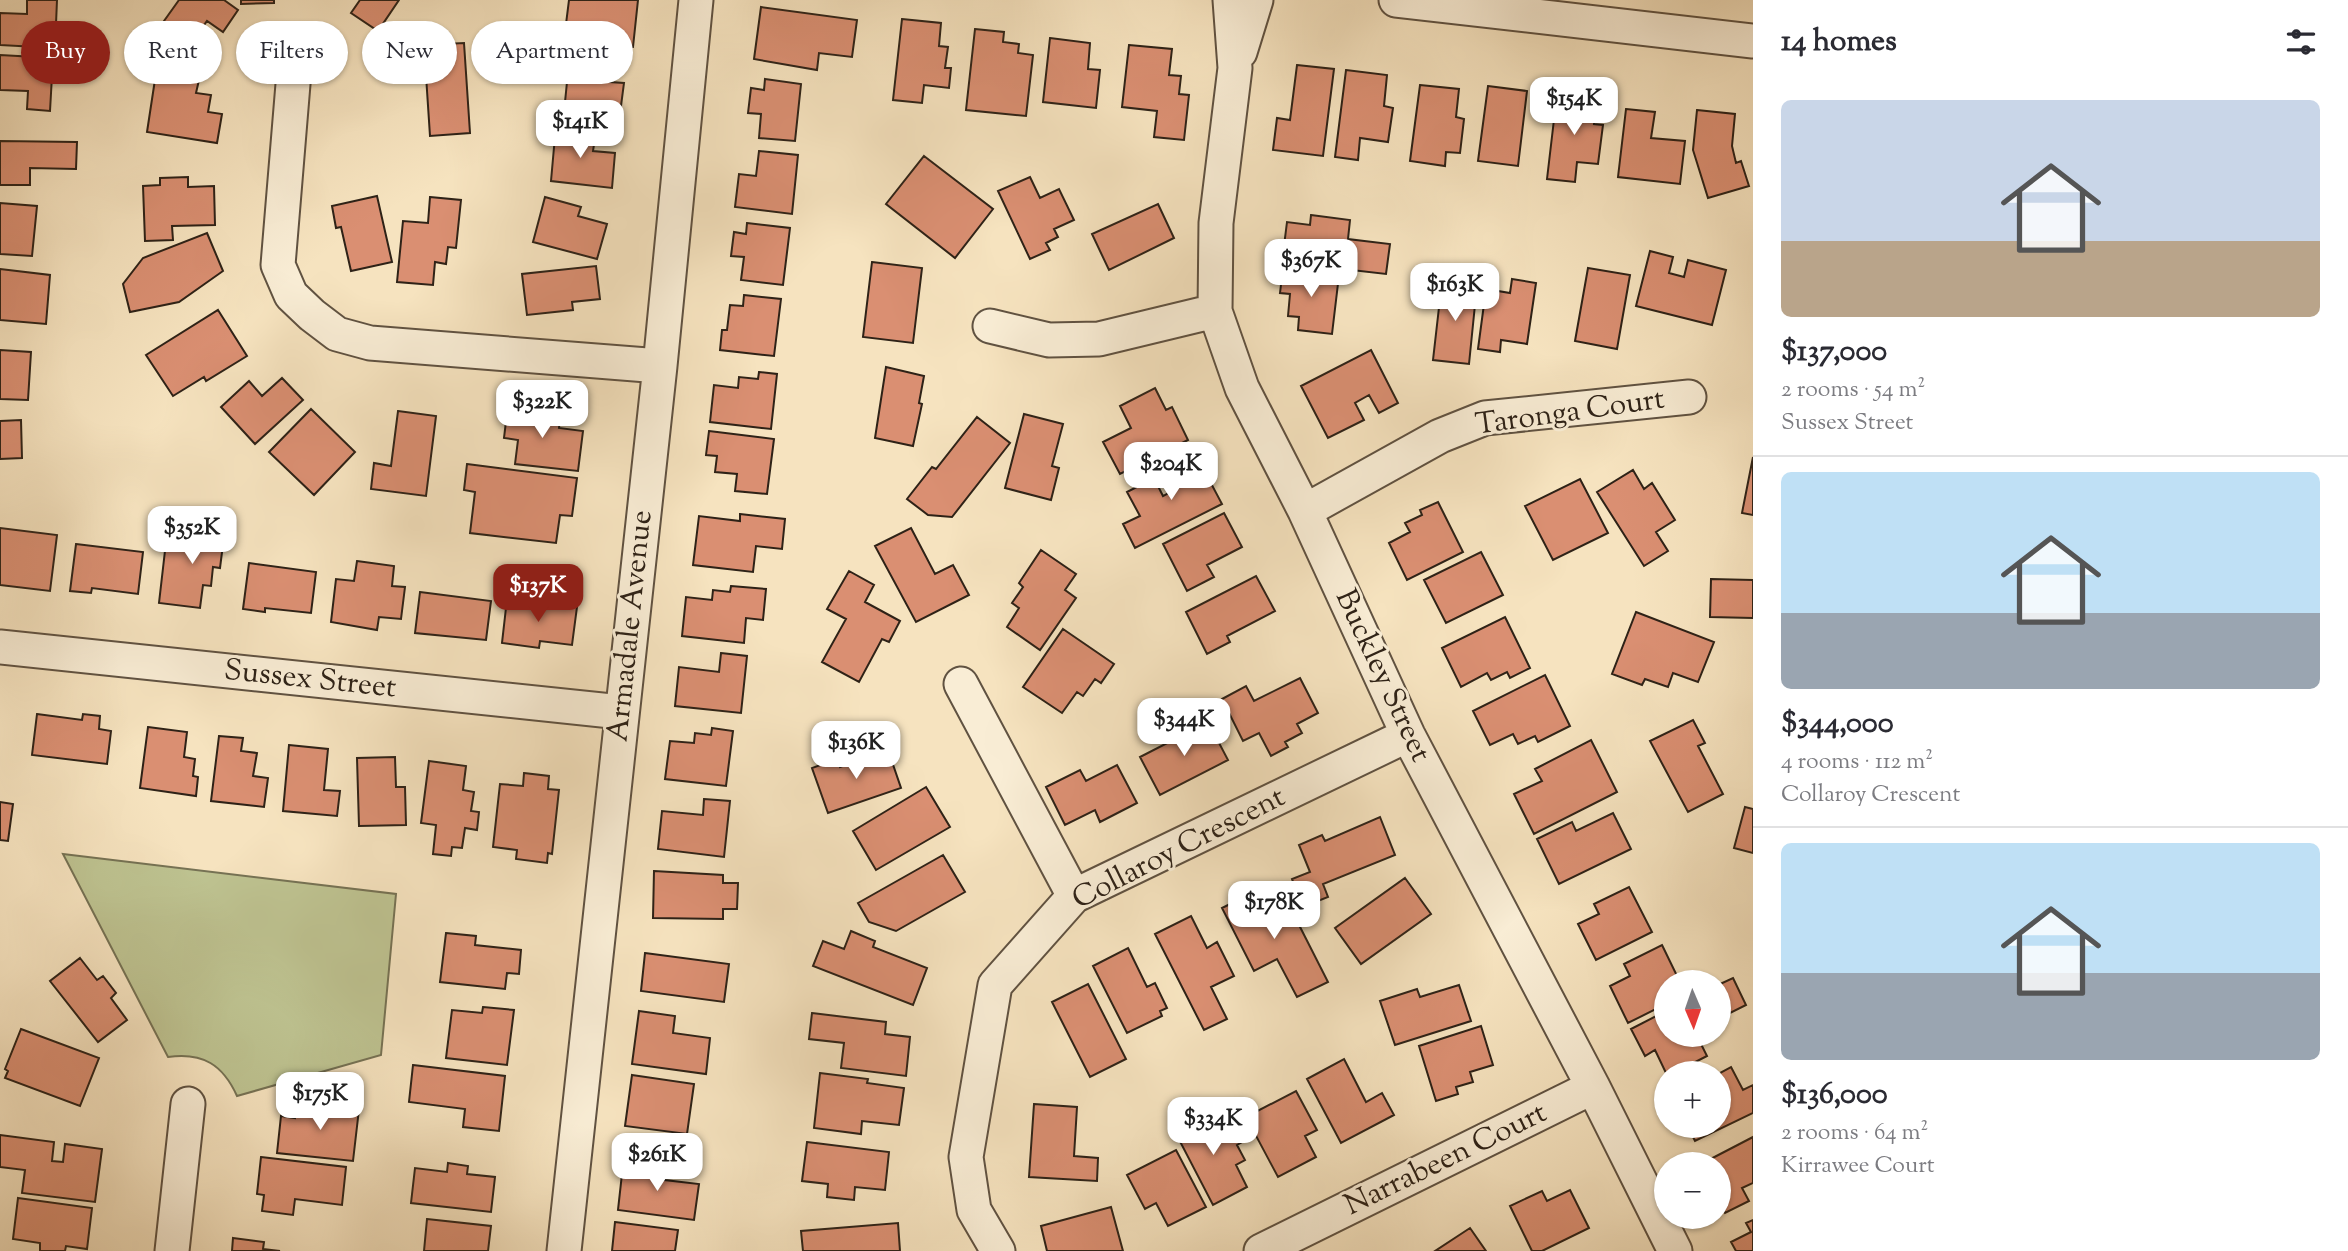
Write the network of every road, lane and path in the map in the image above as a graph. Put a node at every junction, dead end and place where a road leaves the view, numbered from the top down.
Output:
1 (696, 0) edge
2 (1230, 0) edge
3 (1256, 0) edge
4 (1396, 0) edge
5 (1753, 41) edge
6 (1235, 68) junction
7 (293, 84) edge
8 (1214, 311) junction
9 (990, 326) dead end
10 (660, 366) junction
11 (1689, 397) dead end
12 (1304, 511) junction
13 (0, 647) edge
14 (961, 684) dead end
15 (621, 712) junction
16 (1408, 735) junction
17 (1074, 896) junction
18 (1593, 1087) junction
19 (188, 1104) dead end
20 (172, 1251) edge
21 (564, 1251) edge
22 (998, 1251) edge
23 (1261, 1251) edge
24 (1675, 1251) edge

1 - 10 street, Armadale Avenue
2 - 6 street, Buckley Street
3 - 6 street, Buckley Street
4 - 5 street
6 - 8 street, Buckley Street
7 - 10 street
8 - 9 street
8 - 12 street, Buckley Street
10 - 15 street, Armadale Avenue
11 - 12 street, Taronga Court
12 - 16 street, Buckley Street
13 - 15 street, Sussex Street
14 - 17 street
15 - 21 street, Armadale Avenue
16 - 17 street, Collaroy Crescent
16 - 18 street, Buckley Street
17 - 22 street, Collaroy Crescent
18 - 23 street, Narrabeen Court
18 - 24 street, Buckley Street
19 - 20 street

